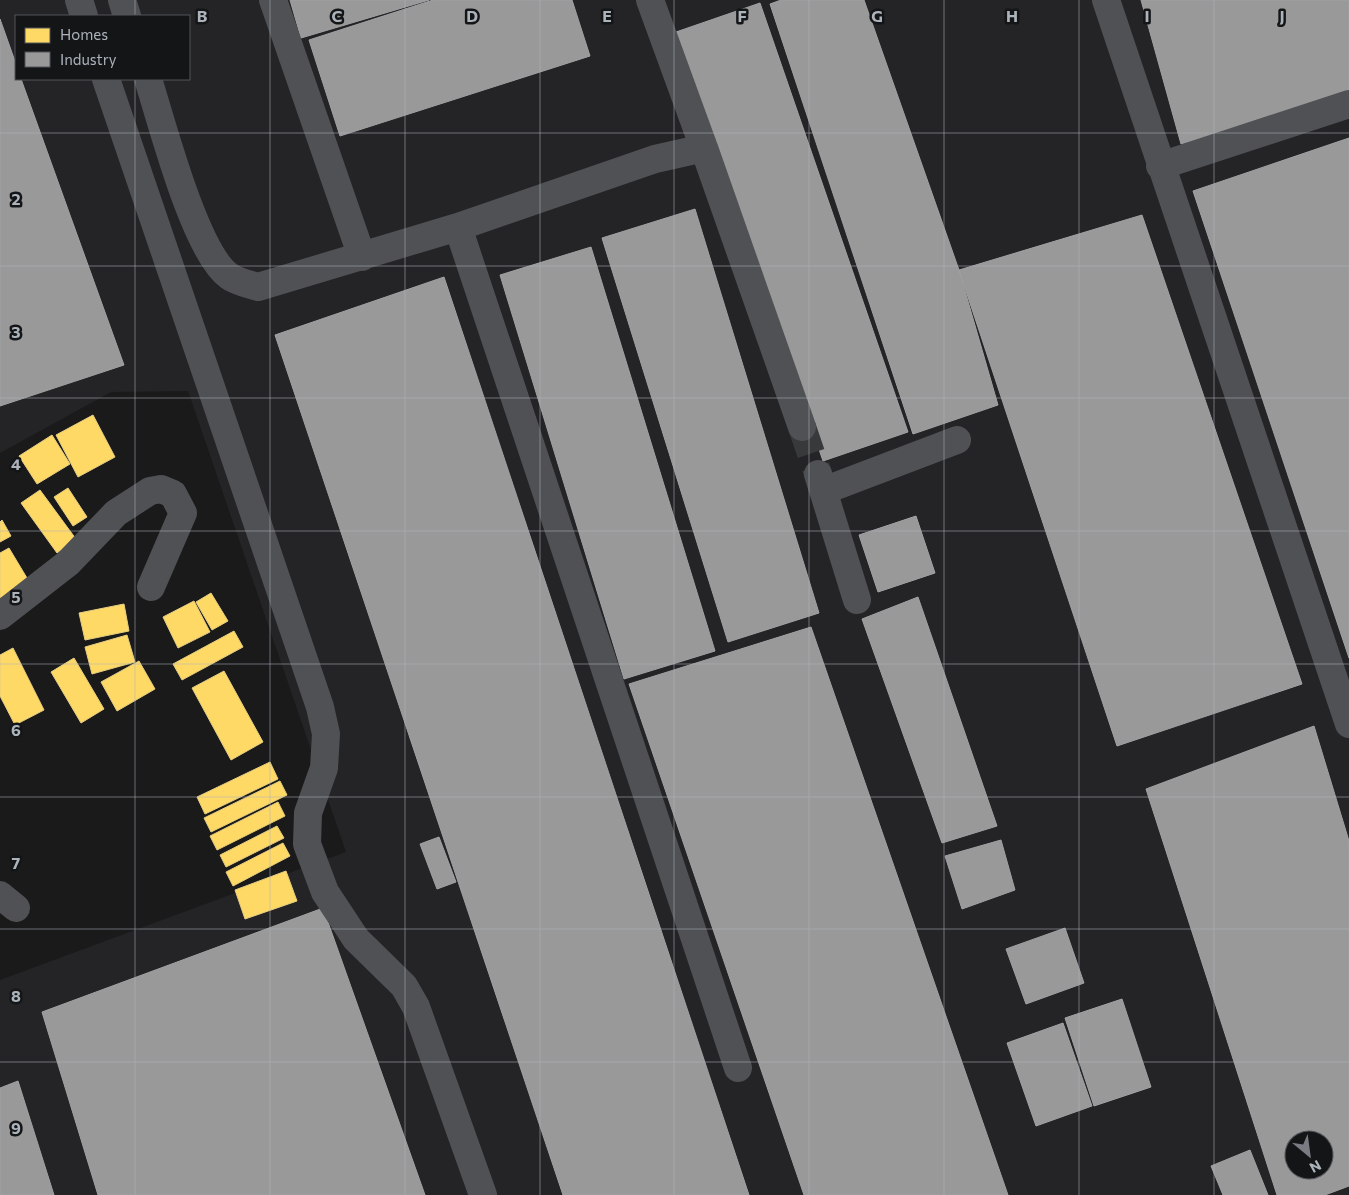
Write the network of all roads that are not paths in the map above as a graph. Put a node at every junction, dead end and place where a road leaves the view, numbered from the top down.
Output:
1 (79, 0) edge
2 (122, 0) edge
3 (273, 0) edge
4 (650, 0) edge
5 (1106, 0) edge
6 (84, 15) edge
7 (127, 15) edge
8 (106, 80) edge
9 (148, 80) edge
10 (1349, 104) edge
11 (704, 148) junction
12 (1160, 166) junction
13 (458, 227) junction
14 (362, 257) junction
15 (802, 426) tunnel mouth
16 (957, 440) dead end
17 (151, 587) dead end
18 (857, 600) dead end
19 (0, 616) edge
20 (1349, 724) edge
21 (738, 1068) dead end
22 (483, 1195) edge

1 - 6 street
2 - 7 street
3 - 14 street
4 - 11 street
5 - 12 street
8 - 22 street
9 - 14 street
10 - 12 street
11 - 13 street
11 - 15 street
12 - 20 street
13 - 14 street
13 - 21 street
16 - 18 street
17 - 19 street

